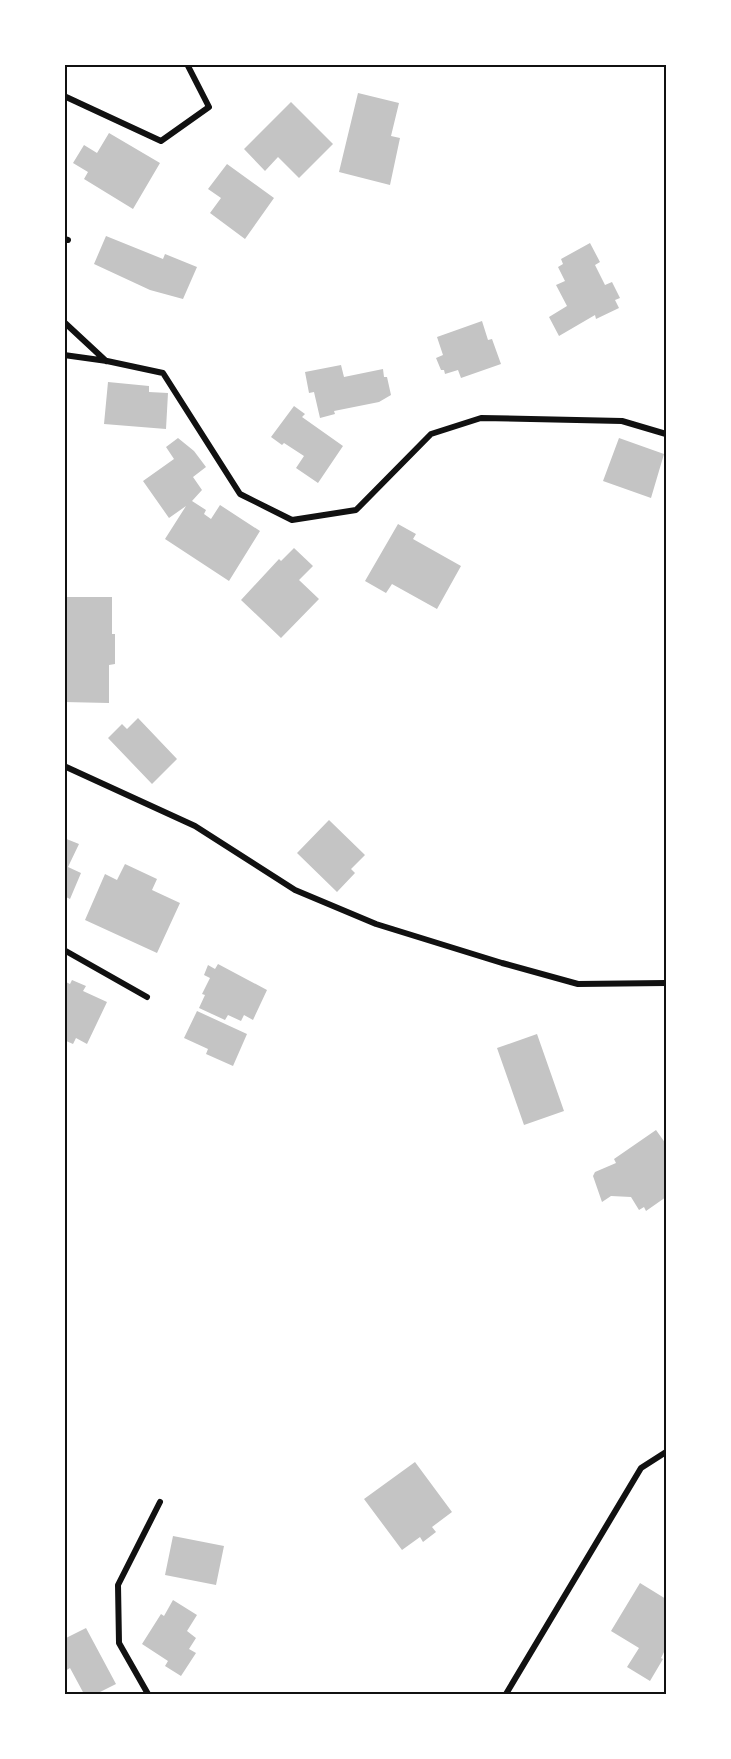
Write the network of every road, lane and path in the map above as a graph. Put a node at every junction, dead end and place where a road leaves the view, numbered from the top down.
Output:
1 (187, 64) edge
2 (64, 96) edge
3 (64, 322) edge
4 (64, 355) edge
5 (107, 361) junction
6 (666, 434) edge
7 (64, 766) edge
8 (64, 950) edge
9 (666, 983) edge
10 (147, 997) dead end
11 (666, 1452) edge
12 (160, 1502) dead end
13 (148, 1695) edge
14 (506, 1695) edge

1 - 2 street
3 - 5 street
4 - 5 street
5 - 6 street
7 - 9 street
8 - 10 street
11 - 14 street
12 - 13 street

